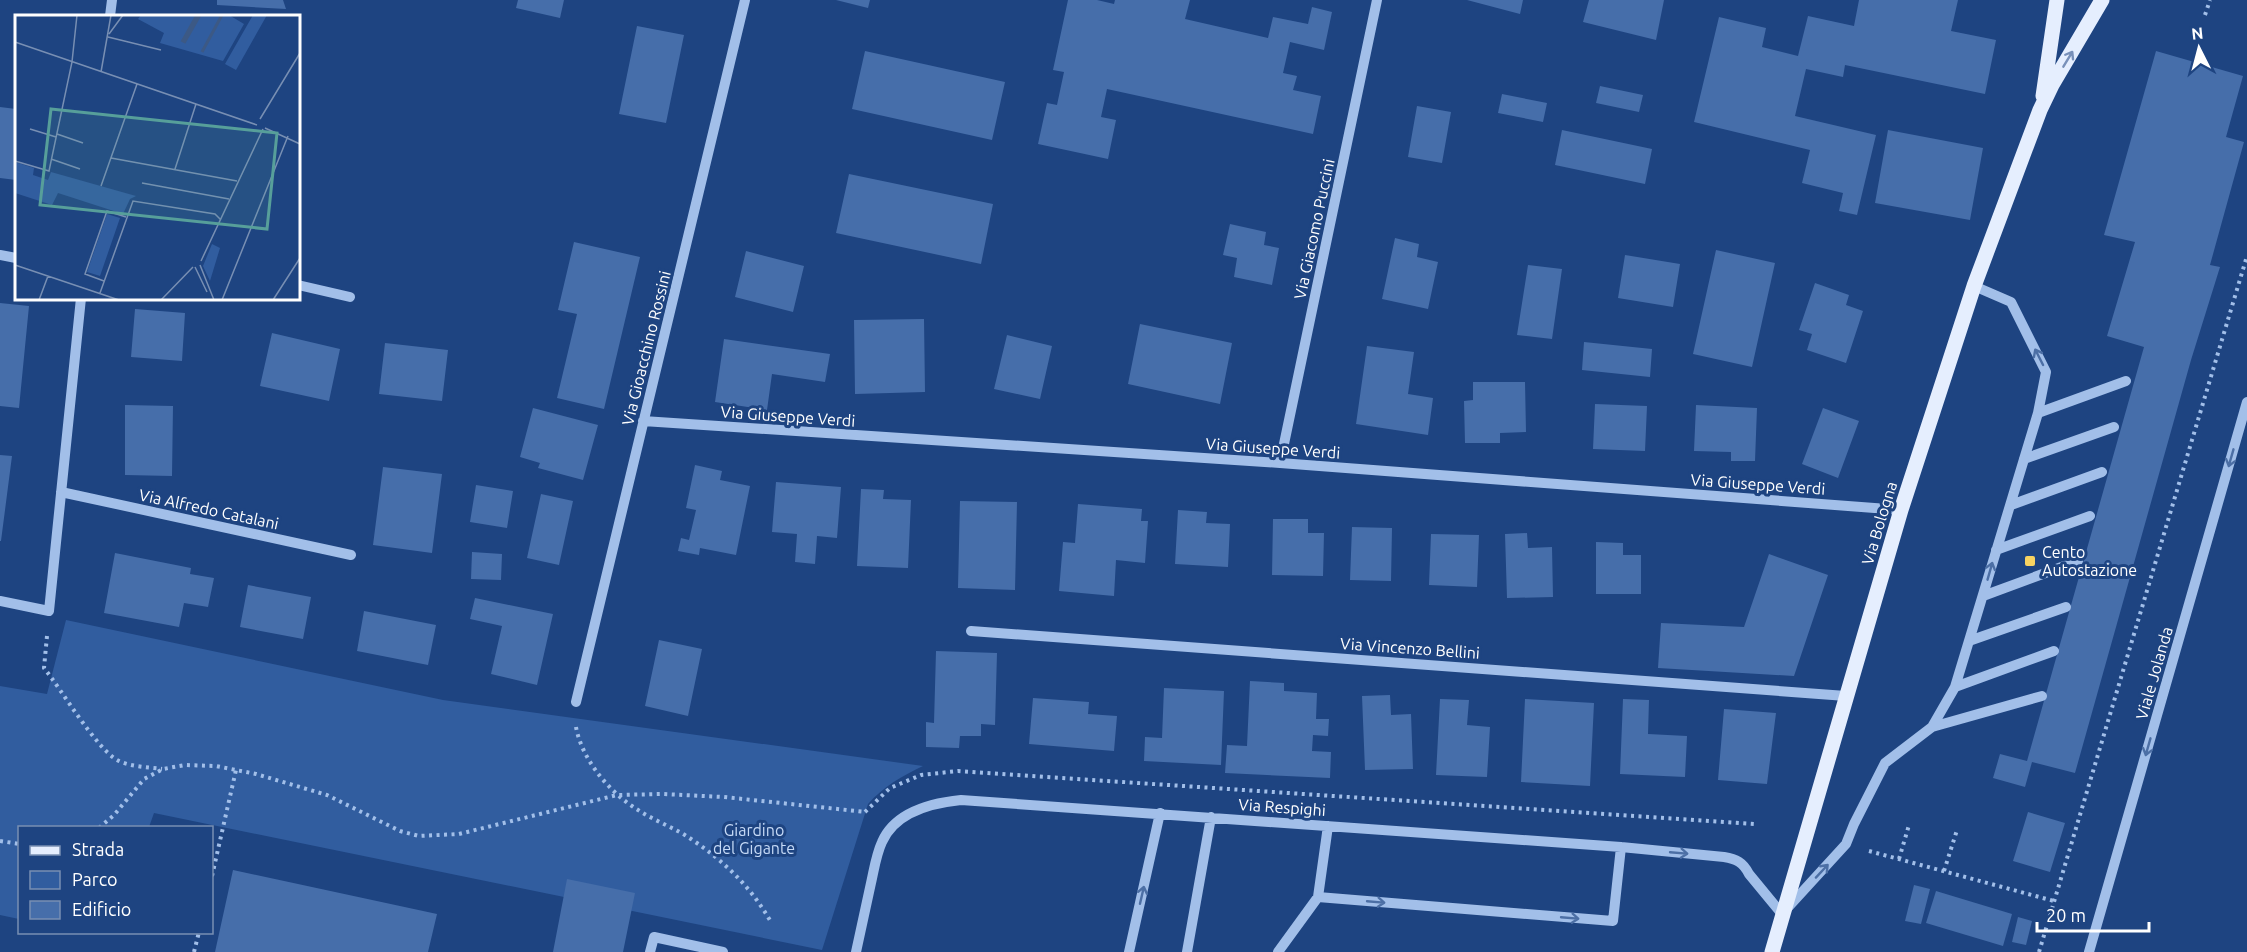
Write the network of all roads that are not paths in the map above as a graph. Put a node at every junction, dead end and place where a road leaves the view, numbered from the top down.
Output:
1 (112, 0) edge
2 (745, 0) edge
3 (1377, 0) edge
4 (2057, 0) edge
5 (2102, 0) edge
6 (110, 15) edge
7 (2040, 110) junction
8 (0, 255) edge
9 (15, 258) edge
10 (300, 285) edge
11 (1974, 286) junction
12 (350, 297) dead end
13 (81, 300) edge
14 (2126, 381) dead end
15 (2247, 402) edge
16 (2038, 413) junction
17 (643, 421) junction
18 (2114, 427) dead end
19 (2024, 459) junction
20 (1280, 463) junction
21 (2102, 472) dead end
22 (61, 492) junction
23 (2010, 505) junction
24 (1901, 510) junction
25 (2090, 516) dead end
26 (1996, 550) junction
27 (351, 555) dead end
28 (2078, 561) dead end
29 (1983, 596) junction
30 (0, 601) edge
31 (2066, 607) dead end
32 (971, 631) dead end
33 (1969, 641) junction
34 (2054, 651) dead end
35 (1955, 687) junction
36 (1846, 696) junction
37 (2042, 696) dead end
38 (576, 702) road end
39 (1932, 728) junction
40 (1160, 813) junction
41 (1211, 817) junction
42 (1328, 825) junction
43 (1621, 847) junction
44 (1317, 897) junction
45 (1782, 914) junction
46 (650, 952) edge
47 (723, 952) edge
48 (856, 952) edge
49 (1129, 952) edge
50 (1186, 952) edge
51 (1278, 952) edge
52 (1772, 952) edge
53 (2090, 952) edge

1 - 6 street
2 - 17 street, Via Gioacchino Rossini
3 - 20 street, Via Giacomo Puccini
4 - 7 main road, Via Bologna
7 -> 5 main road, Via Bologna
7 - 11 main road, Via Bologna
8 - 9 street
10 - 12 street
16 -> 11 street
11 - 24 main road, Via Bologna
13 - 22 street
14 - 16 street
15 -> 53 street, Viale Jolanda
16 - 19 street
17 - 20 street, Via Giuseppe Verdi
17 - 38 street, Via Gioacchino Rossini
18 - 19 street
19 - 23 street
20 - 24 street, Via Giuseppe Verdi
21 - 23 street
22 - 27 street, Via Alfredo Catalani
22 - 30 street
23 - 26 street
24 - 36 main road, Via Bologna
25 - 26 street
29 -> 26 street
28 - 29 street
29 - 33 street
31 - 33 street
32 - 36 street, Via Vincenzo Bellini
33 - 35 street
34 - 35 street
35 - 39 street
36 - 45 main road, Via Bologna
37 - 39 street
45 -> 39 street
40 - 41 street, Via Respighi
40 - 48 street, Via Respighi
49 -> 40 street
41 - 42 street, Via Respighi
41 - 50 street
42 - 43 street, Via Respighi
42 - 44 street
44 -> 43 street
43 -> 45 street, Via Respighi
44 - 51 street
45 - 52 main road, Via Bologna
46 - 47 street

